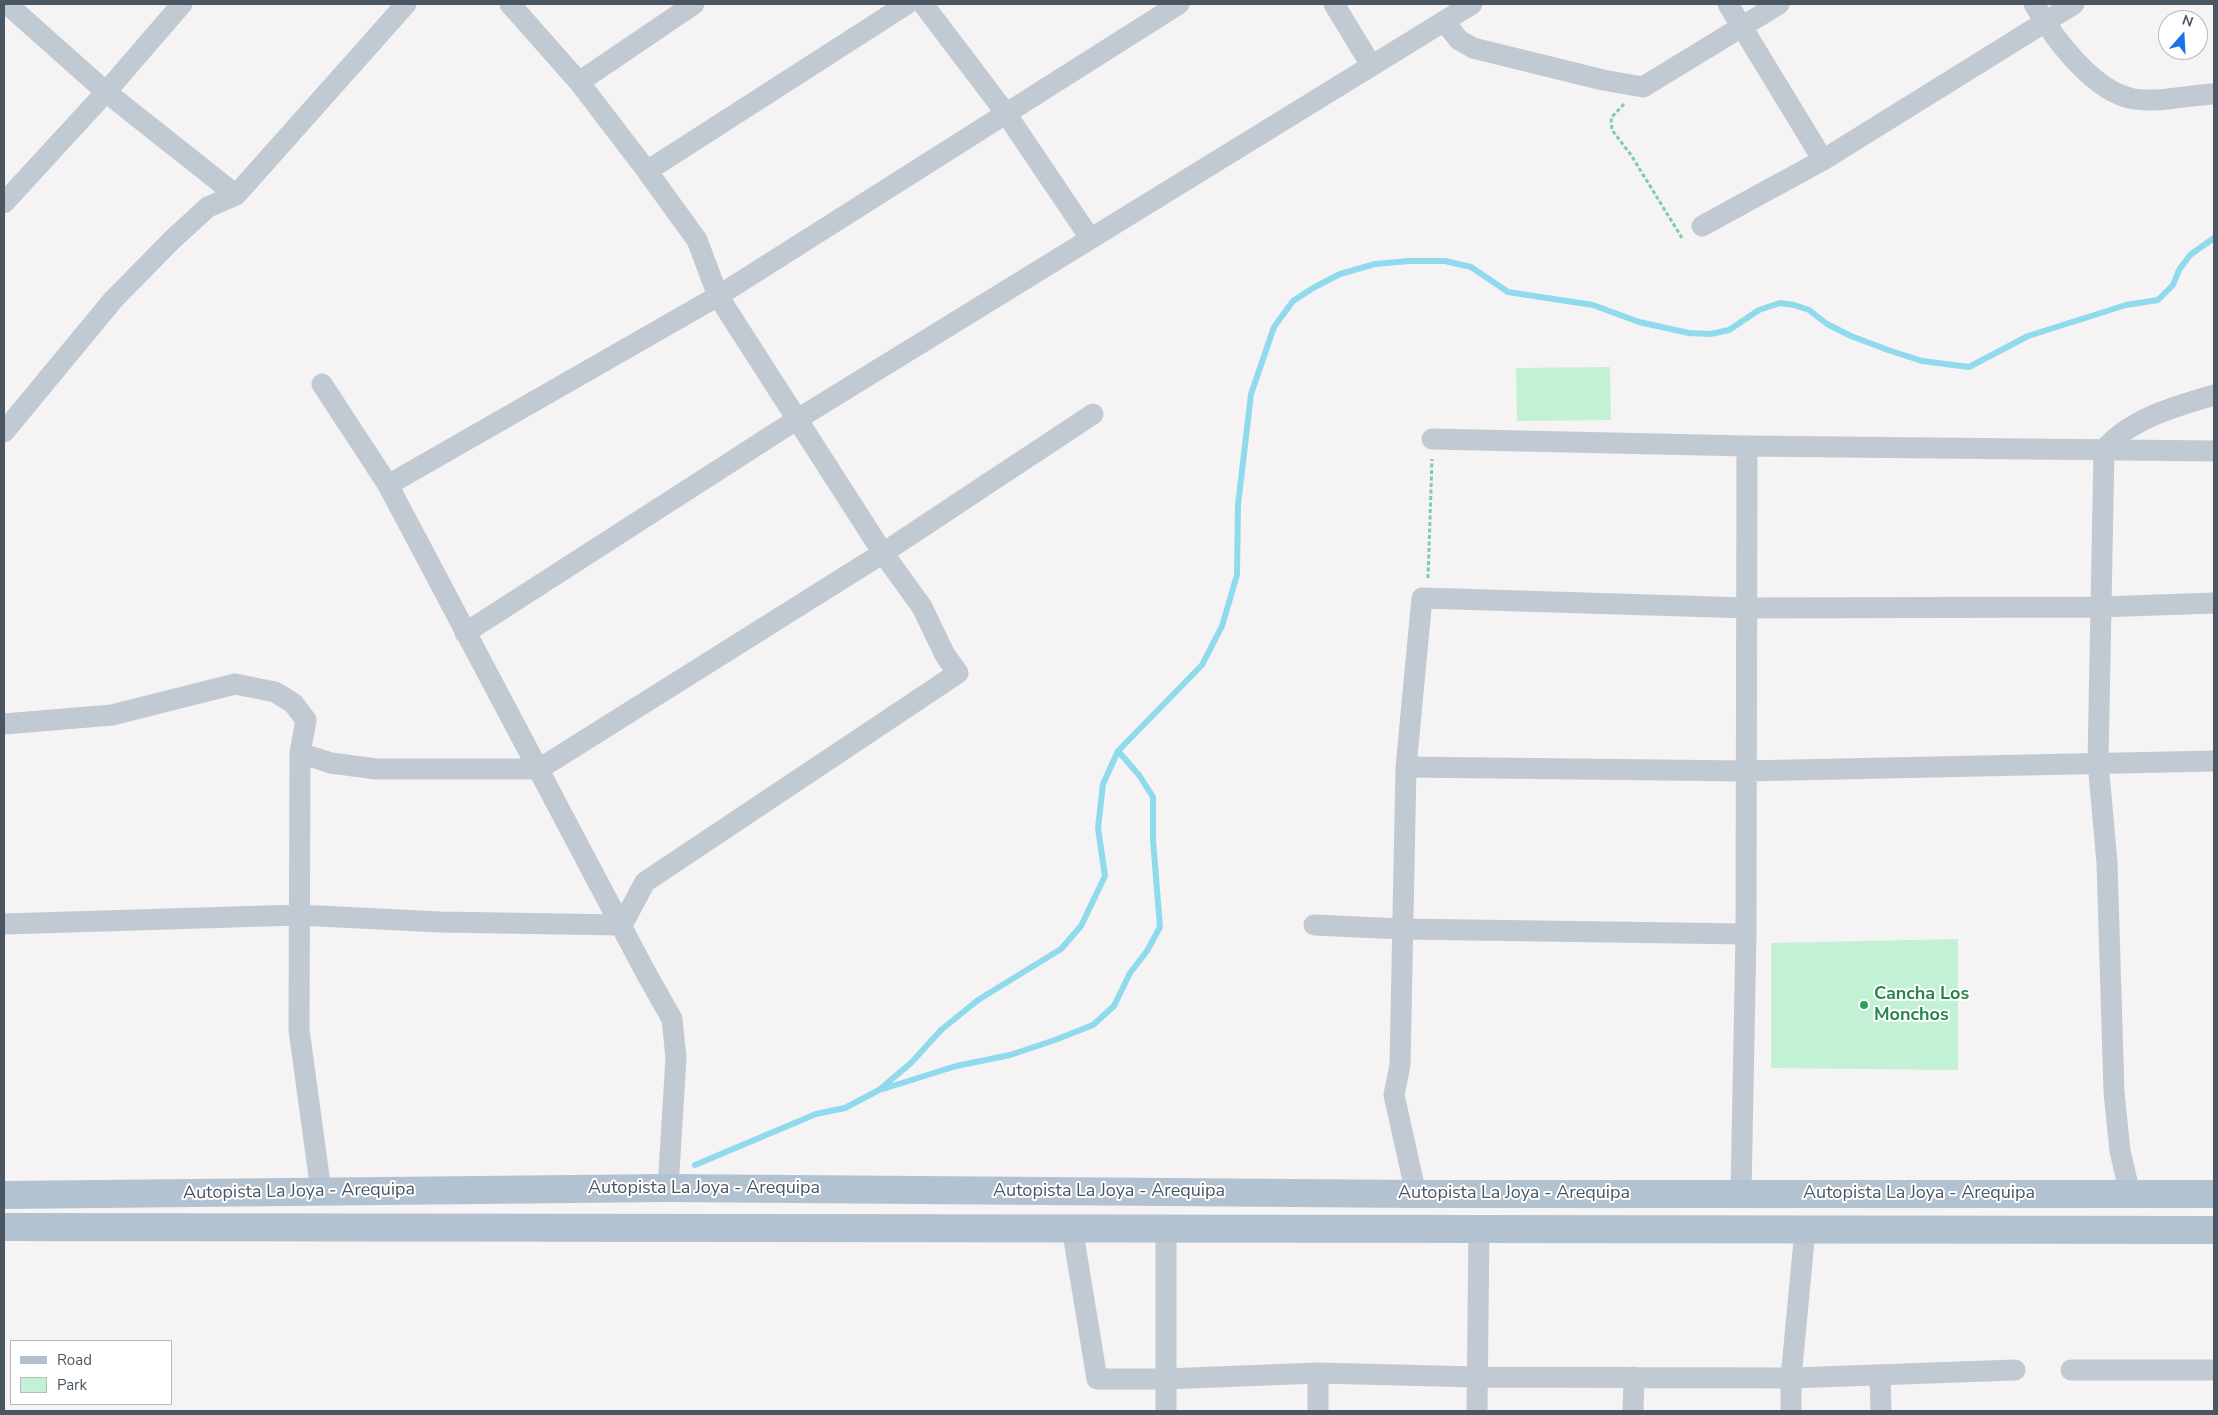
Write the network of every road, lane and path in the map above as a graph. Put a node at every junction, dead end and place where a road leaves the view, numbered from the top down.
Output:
1 (7, 4) edge
2 (182, 4) edge
3 (406, 4) edge
4 (510, 4) edge
5 (694, 4) edge
6 (907, 4) edge
7 (923, 4) edge
8 (1179, 4) edge
9 (1334, 4) edge
10 (1472, 4) edge
11 (1728, 4) edge
12 (1779, 4) edge
13 (2034, 4) edge
14 (2074, 4) edge
15 (1444, 22) junction
16 (2044, 22) junction
17 (1741, 26) junction
18 (1371, 65) junction
19 (578, 82) junction
20 (1643, 86) junction
21 (106, 92) junction
22 (2214, 94) edge
23 (1005, 112) junction
24 (1823, 160) junction
25 (647, 171) junction
26 (236, 195) junction
27 (4, 203) edge
28 (1702, 226) dead end
29 (1090, 238) junction
30 (1682, 238) dead end
31 (718, 296) junction
32 (322, 384) dead end
33 (2214, 395) edge
34 (1093, 414) dead end
35 (796, 420) junction
36 (4, 432) edge
37 (1432, 439) joint
38 (1747, 446) junction
39 (2104, 450) junction
40 (2214, 451) edge
41 (388, 485) junction
42 (883, 553) junction
43 (1422, 598) junction
44 (2214, 603) edge
45 (2100, 607) junction
46 (1748, 608) junction
47 (465, 633) junction
48 (4, 724) edge
49 (300, 753) junction
50 (2214, 761) edge
51 (2098, 762) junction
52 (1406, 767) junction
53 (539, 769) junction
54 (1746, 771) junction
55 (298, 915) junction
56 (4, 924) edge
57 (622, 925) junction
58 (1314, 925) dead end
59 (1402, 929) junction
60 (1746, 934) junction
61 (668, 1188) junction
62 (321, 1191) junction
63 (1740, 1193) junction
64 (1416, 1194) junction
65 (2130, 1194) junction
66 (2214, 1194) edge
67 (4, 1195) edge
68 (4, 1227) edge
69 (1072, 1227) junction
70 (1166, 1227) junction
71 (1479, 1228) junction
72 (1805, 1230) junction
73 (2214, 1230) edge
74 (2015, 1370) dead end
75 (2071, 1370) dead end
76 (2214, 1370) edge
77 (1318, 1373) junction
78 (1880, 1375) junction
79 (1634, 1376) junction
80 (1477, 1377) junction
81 (1791, 1378) junction
82 (1165, 1379) junction
83 (1166, 1411) edge
84 (1318, 1411) edge
85 (1477, 1411) edge
86 (1633, 1411) edge
87 (1790, 1411) edge
88 (1881, 1411) edge

1 - 21 street
2 - 21 street
3 - 26 street
4 - 19 street
5 - 19 street
6 - 25 street
7 - 23 street
8 - 23 street
9 - 18 street
10 - 15 street
11 - 17 street
12 - 17 street
13 - 16 street
14 - 16 street
15 - 18 street
15 - 20 street
16 - 22 street
16 - 24 street
17 - 20 street
17 - 24 street
18 - 29 street
19 - 25 street
20 - 30 path
21 - 26 street
21 - 27 street
23 - 29 street
23 - 31 street
24 - 28 street
25 - 31 street
26 - 36 street
29 - 35 street
31 - 35 street
31 - 41 street
32 - 41 street
33 - 39 street
34 - 42 street
35 - 42 street
35 - 47 street
37 - 38 street
37 - 43 path
38 - 39 street
38 - 46 street
39 - 40 street
39 - 45 street
41 - 47 street
42 - 53 street
42 - 57 street
43 - 46 street
43 - 52 street
44 - 45 street
45 - 46 street
45 - 51 street
46 - 54 street
47 - 53 street
48 - 49 street
49 - 53 street
49 - 55 street
50 - 51 street
51 - 54 street
51 - 65 street
52 - 54 street
52 - 59 street
53 - 57 street
54 - 60 street
55 - 56 street
55 - 57 street
55 - 62 street
57 - 61 street
58 - 59 street
59 - 60 street
59 - 64 street
60 - 63 street
61 - 62 main road, Autopista La Joya - Arequipa
61 - 64 main road, Autopista La Joya - Arequipa
62 - 67 main road, Autopista La Joya - Arequipa
63 - 64 main road, Autopista La Joya - Arequipa
63 - 65 main road, Autopista La Joya - Arequipa
65 - 66 main road, Autopista La Joya - Arequipa
68 - 69 main road, Autopista La Joya - Arequipa
69 - 70 main road, Autopista La Joya - Arequipa
69 - 82 street
70 - 71 main road, Autopista La Joya - Arequipa
70 - 82 street
71 - 72 main road, Autopista La Joya - Arequipa
71 - 80 street
72 - 73 main road, Autopista La Joya - Arequipa
72 - 81 street
74 - 78 street
75 - 76 street
77 - 80 street
77 - 82 street
77 - 84 street
78 - 81 street
78 - 88 street
79 - 80 street
79 - 81 street
79 - 86 street
80 - 85 street
81 - 87 street
82 - 83 street

